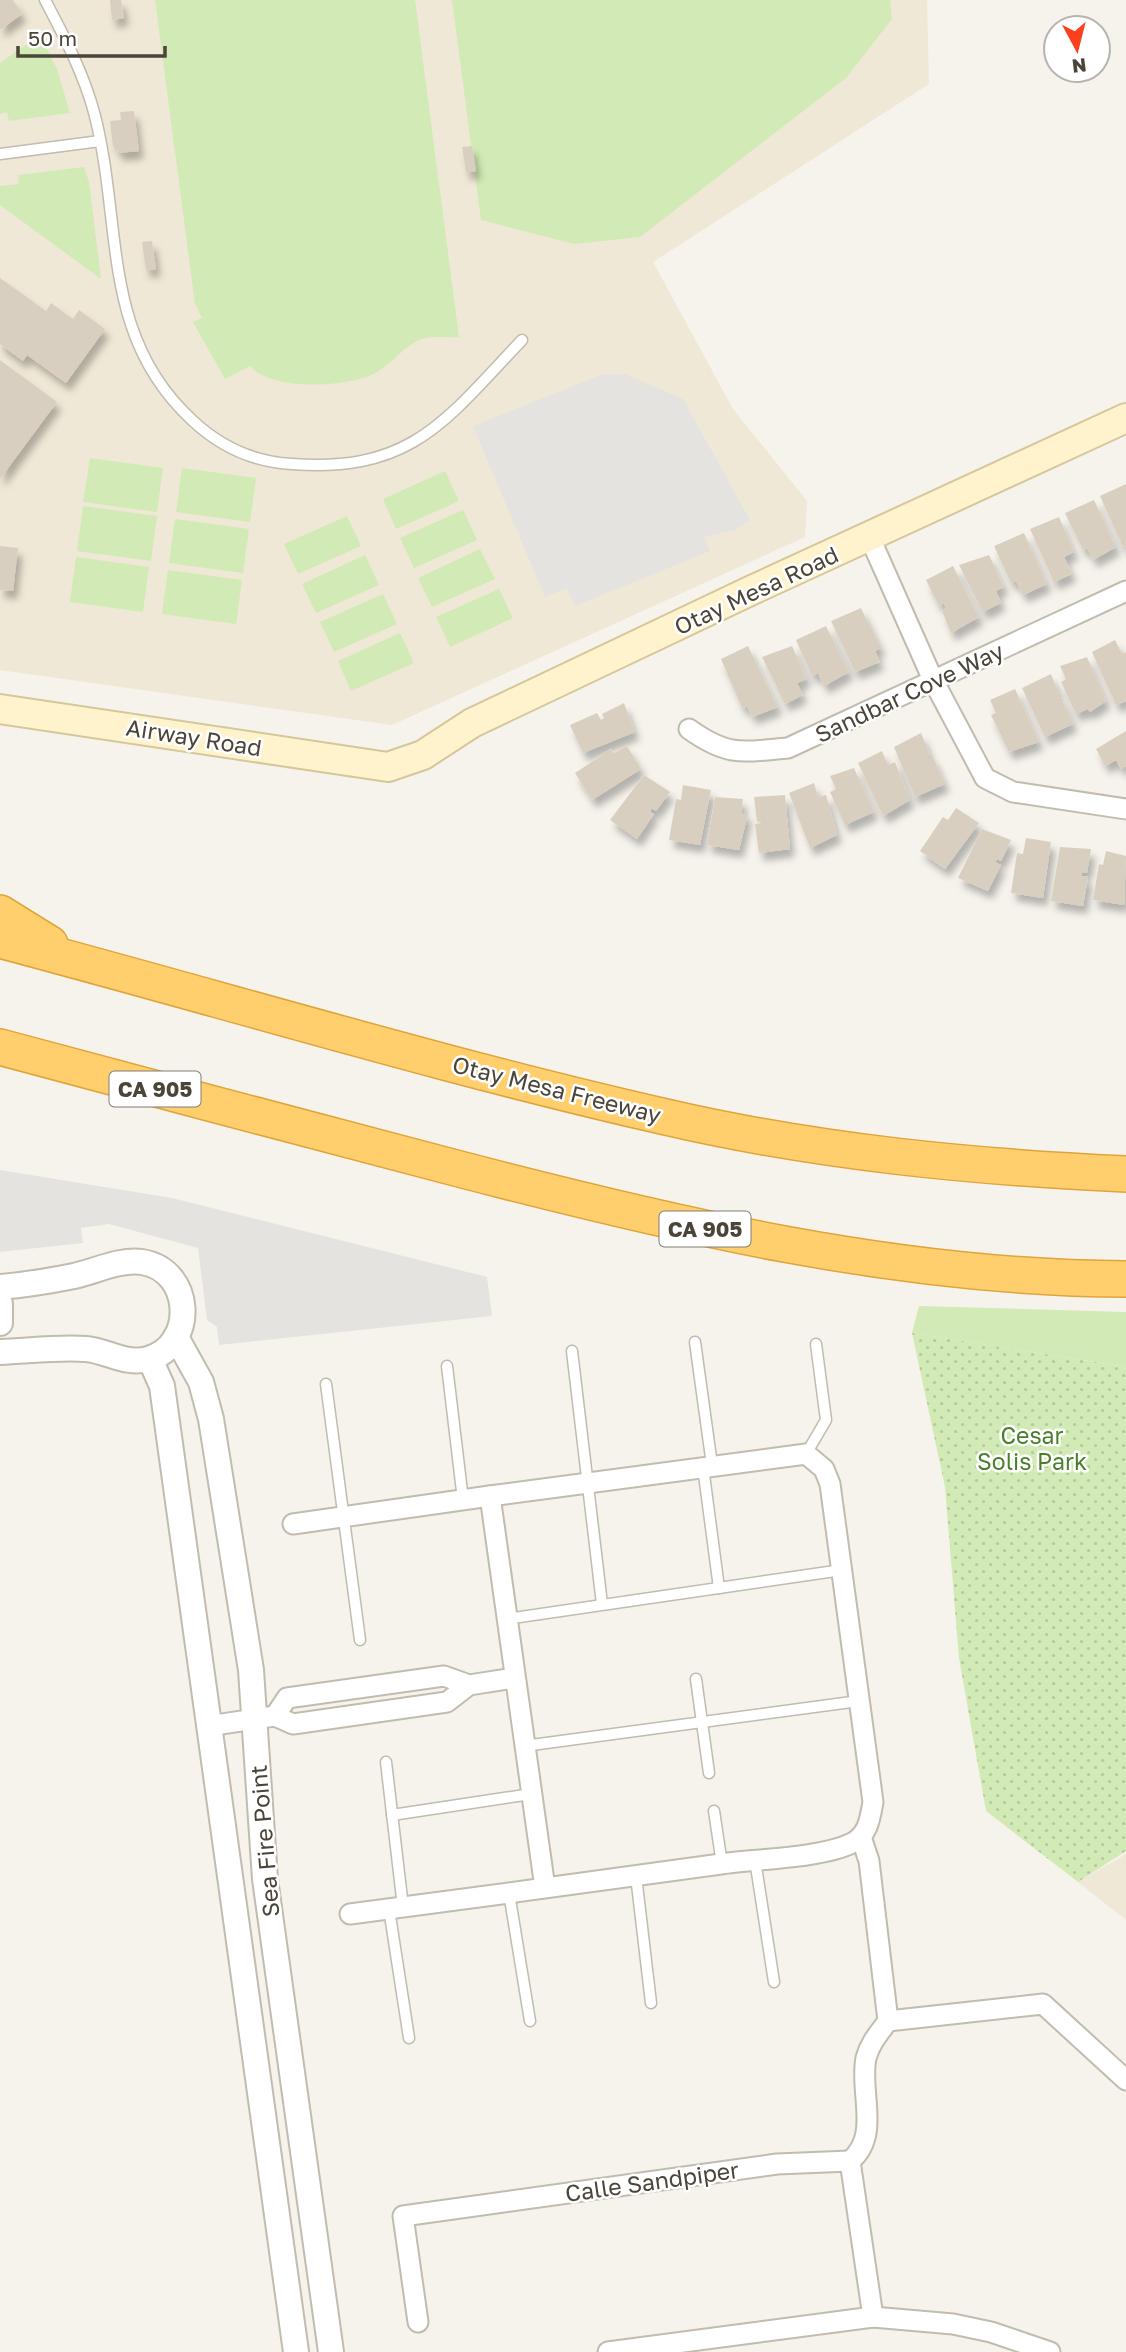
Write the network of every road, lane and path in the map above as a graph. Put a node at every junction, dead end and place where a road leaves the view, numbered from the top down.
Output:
1 (45, 0) edge
2 (100, 141) junction
3 (0, 154) edge
4 (522, 340) dead end
5 (1126, 418) edge
6 (870, 537) junction
7 (1126, 591) edge
8 (933, 680) junction
9 (0, 709) edge
10 (689, 729) dead end
11 (388, 767) joint
12 (1126, 809) edge
13 (0, 913) edge
14 (0, 940) edge
15 (70, 958) junction
16 (0, 1047) edge
17 (0, 1073) edge
18 (309, 1130) junction
19 (1126, 1174) edge
20 (1126, 1279) edge
21 (0, 1287) edge
22 (0, 1304) edge
23 (0, 1324) edge
24 (176, 1337) junction
25 (695, 1342) dead end
26 (816, 1344) dead end
27 (572, 1351) dead end
28 (0, 1352) edge
29 (150, 1359) junction
30 (447, 1366) dead end
31 (326, 1384) dead end
32 (806, 1454) junction
33 (707, 1466) junction
34 (589, 1482) junction
35 (490, 1496) junction
36 (464, 1500) junction
37 (343, 1517) junction
38 (293, 1524) dead end
39 (842, 1570) junction
40 (719, 1588) junction
41 (602, 1604) junction
42 (506, 1619) junction
43 (360, 1640) dead end
44 (514, 1678) junction
45 (696, 1679) dead end
46 (859, 1701) junction
47 (265, 1718) junction
48 (702, 1722) junction
49 (208, 1726) junction
50 (524, 1746) junction
51 (386, 1762) dead end
52 (709, 1773) dead end
53 (531, 1794) junction
54 (714, 1811) dead end
55 (392, 1815) junction
56 (861, 1837) junction
57 (755, 1860) junction
58 (722, 1864) junction
59 (636, 1876) junction
60 (545, 1888) junction
61 (509, 1893) junction
62 (396, 1908) junction
63 (350, 1914) dead end
64 (774, 1982) dead end
65 (651, 2003) dead end
66 (530, 2021) dead end
67 (888, 2021) junction
68 (409, 2038) dead end
69 (1126, 2080) edge
70 (850, 2161) junction
71 (873, 2317) junction
72 (418, 2322) dead end
73 (712, 2345) edge
74 (296, 2352) edge
75 (331, 2352) edge
76 (608, 2352) edge
77 (1050, 2352) edge

1 - 2 lane
2 - 3 lane
2 - 4 lane
5 - 6 main road, Otay Mesa Road
6 - 8 street
6 - 11 main road, Otay Mesa Road
7 - 8 street, Sandbar Cove Way
8 - 10 street, Sandbar Cove Way
8 - 12 street
9 - 11 main road, Airway Road
13 - 15 highway
14 - 15 highway, Otay Mesa Freeway
15 - 19 highway, Otay Mesa Freeway
16 - 18 highway, CA 905
17 - 18 highway
18 - 20 highway, CA 905
21 - 24 street
22 - 23 street
24 - 29 street
24 - 47 street, Sea Fire Point
25 - 33 lane
26 - 32 lane
27 - 34 lane
28 - 29 street
29 - 49 street, Sea Fire Point
30 - 36 lane
31 - 37 lane
32 - 33 street
32 - 39 street
33 - 34 street
33 - 40 lane
34 - 35 street
34 - 41 lane
35 - 36 street
35 - 42 street
36 - 37 street
37 - 38 street
37 - 43 lane
39 - 40 lane
39 - 46 street
40 - 41 lane
41 - 42 lane
42 - 44 street
44 - 47 street
44 - 50 street
45 - 48 lane
46 - 48 lane
46 - 56 street
47 - 49 street
47 - 75 street, Sea Fire Point
48 - 50 lane
48 - 52 lane
49 - 74 street, Sea Fire Point
50 - 53 street
51 - 55 lane
53 - 55 lane
53 - 60 street
54 - 58 lane
55 - 62 lane
56 - 57 street
56 - 67 street
57 - 58 street
57 - 64 lane
58 - 59 street
59 - 60 street
59 - 65 lane
60 - 61 street
61 - 62 street
61 - 66 lane
62 - 63 street
62 - 68 lane
67 - 69 street
67 - 70 street
70 - 71 street
70 - 72 street, Calle Sandpiper
71 - 73 street
71 - 77 street
73 - 76 street

